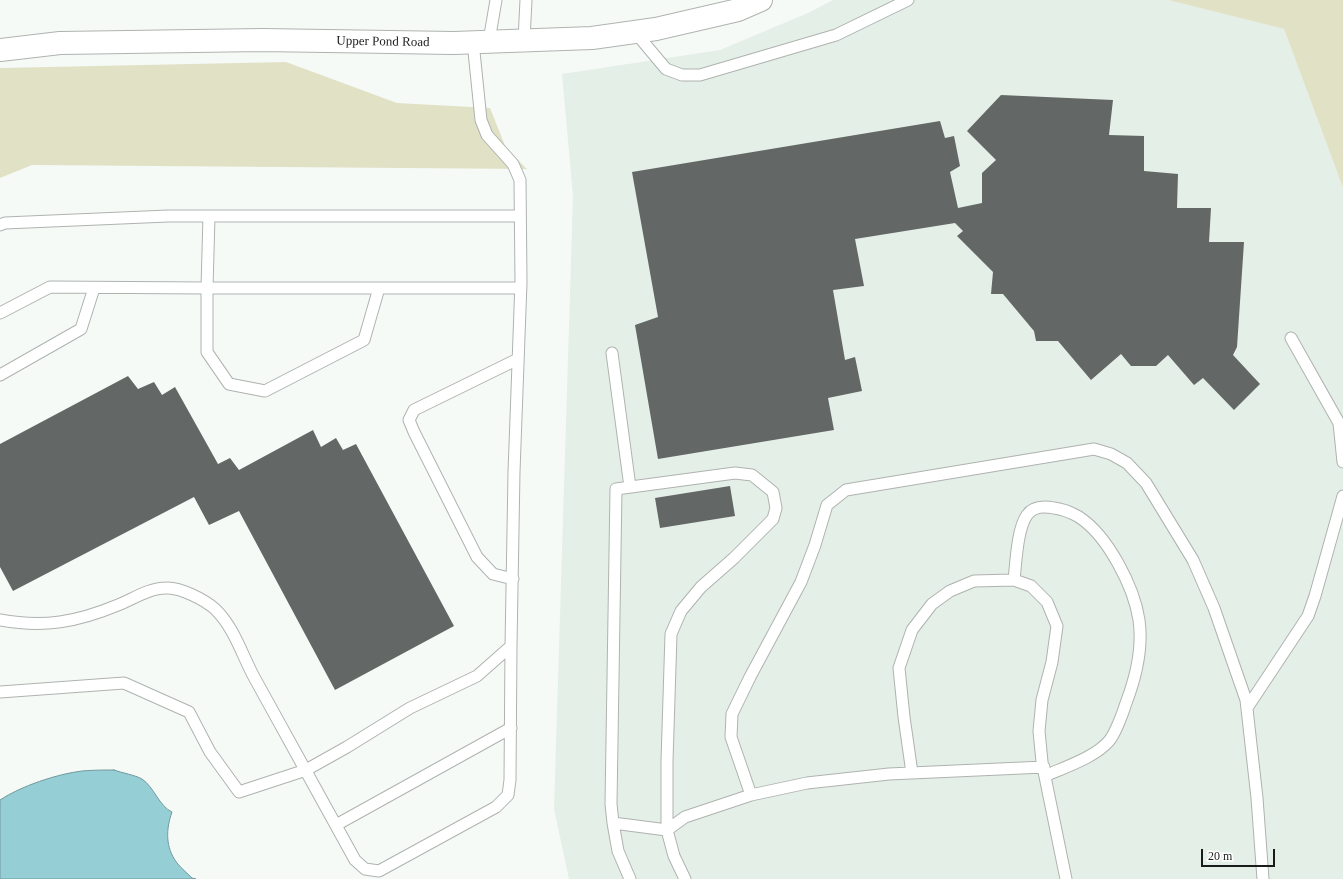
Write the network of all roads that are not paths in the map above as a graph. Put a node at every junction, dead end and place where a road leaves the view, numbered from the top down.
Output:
1 (496, 0) edge
2 (526, 0) edge
3 (761, 0) edge
4 (908, 0) edge
5 (635, 32) junction
6 (524, 40) junction
7 (481, 42) junction
8 (0, 50) edge
9 (209, 216) junction
10 (520, 216) junction
11 (0, 225) edge
12 (94, 288) junction
13 (207, 288) junction
14 (379, 288) junction
15 (520, 288) junction
16 (0, 313) edge
17 (1291, 338) dead end
18 (612, 353) dead end
19 (518, 359) junction
20 (0, 375) edge
21 (1343, 462) edge
22 (630, 487) junction
23 (1343, 496) edge
24 (513, 579) junction
25 (1014, 580) junction
26 (0, 620) edge
27 (511, 646) junction
28 (0, 692) edge
29 (1247, 708) junction
30 (511, 728) junction
31 (306, 770) junction
32 (1044, 772) junction
33 (912, 773) junction
34 (751, 795) junction
35 (613, 823) junction
36 (336, 825) junction
37 (666, 830) junction
38 (630, 879) edge
39 (685, 879) edge
40 (1066, 879) edge
41 (1263, 879) edge

1 - 7 lane
2 - 6 lane
3 - 5 street, Upper Pond Road
4 - 5 lane
5 - 6 street, Upper Pond Road
6 - 7 street, Upper Pond Road
7 - 8 street, Upper Pond Road
7 - 10 lane
9 - 10 lane
9 - 11 lane
9 - 13 lane
10 - 15 lane
12 - 13 lane
12 - 16 lane
12 - 20 lane
13 - 14 lane
13 - 14 lane
14 - 15 lane
15 - 19 lane
17 - 21 lane
18 - 22 lane
19 - 24 lane
19 - 24 lane
22 - 35 lane
22 - 37 lane
23 - 29 lane
24 - 27 lane
25 - 32 lane
25 - 32 lane
25 - 33 lane
26 - 31 lane
27 - 30 lane
27 - 31 lane
28 - 31 lane
29 - 34 lane
29 - 41 lane
30 - 36 lane
30 - 36 lane
31 - 36 lane
32 - 33 lane
32 - 40 lane
33 - 34 lane
34 - 37 lane
35 - 37 lane
35 - 38 lane
37 - 39 lane

